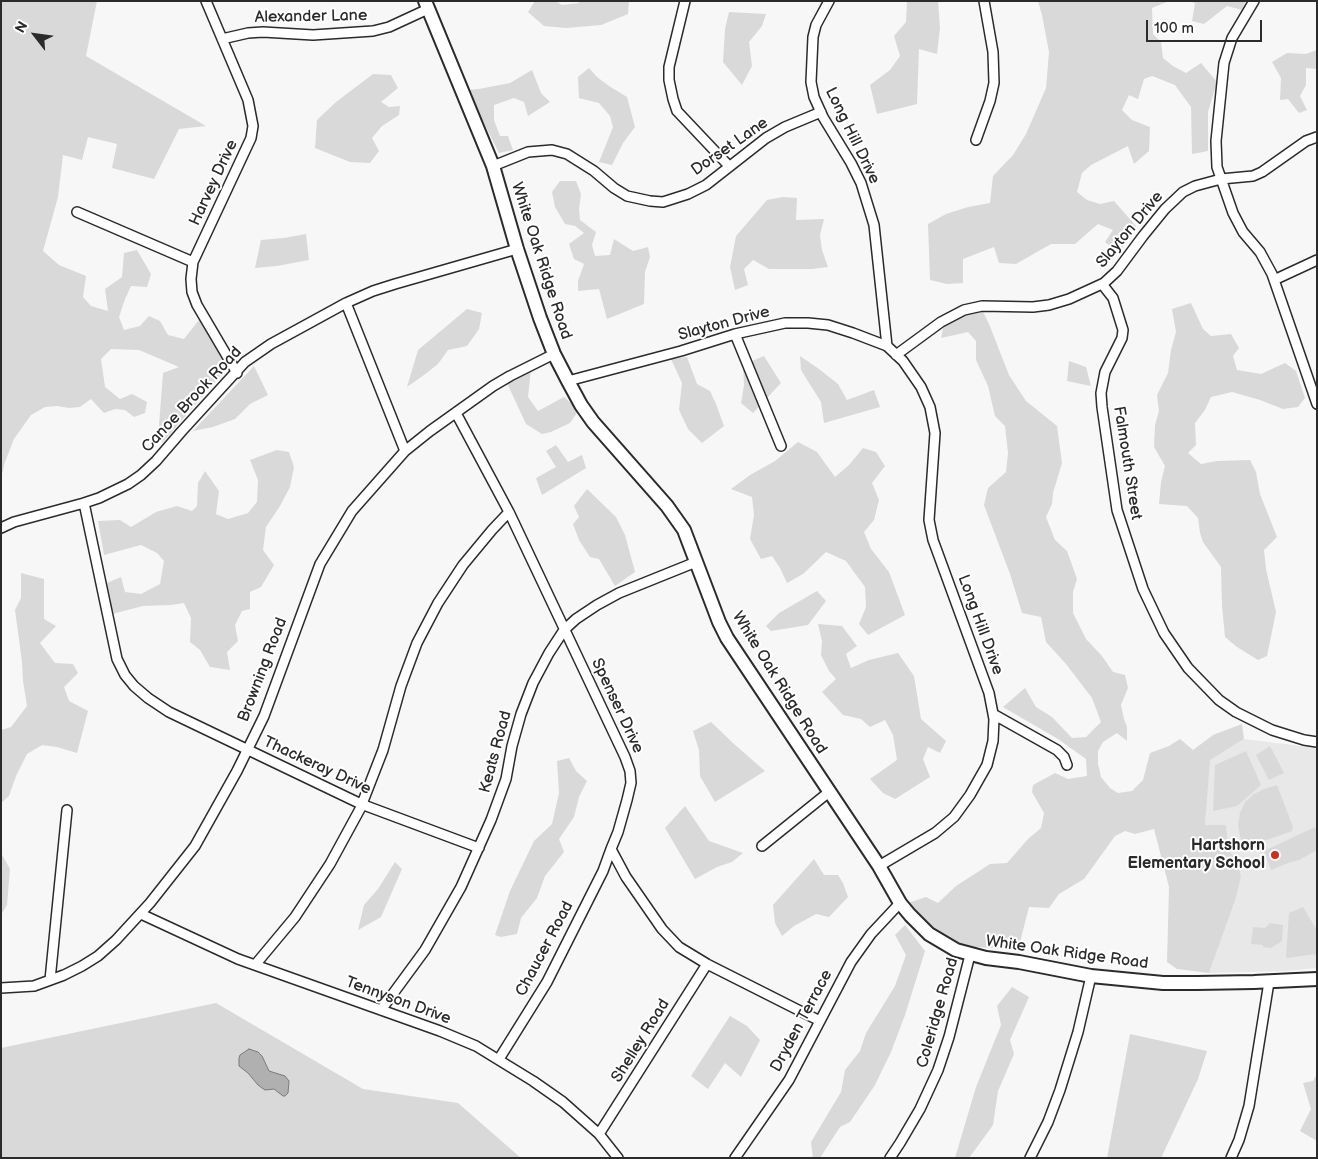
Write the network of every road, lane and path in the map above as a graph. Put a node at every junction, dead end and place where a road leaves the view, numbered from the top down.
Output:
1 (206, 1) edge
2 (685, 1) edge
3 (829, 1) edge
4 (984, 1) edge
5 (1254, 1) edge
6 (427, 5) edge
7 (222, 39) junction
8 (821, 112) junction
9 (1317, 137) edge
10 (976, 140) dead end
11 (493, 166) junction
12 (729, 166) junction
13 (1221, 179) junction
14 (77, 212) dead end
15 (516, 249) junction
16 (1317, 260) edge
17 (194, 262) junction
18 (1274, 280) junction
19 (1102, 284) junction
20 (346, 304) junction
21 (734, 334) junction
22 (887, 346) junction
23 (554, 354) junction
24 (896, 354) junction
25 (237, 373) junction
26 (568, 381) junction
27 (1317, 404) edge
28 (456, 412) junction
29 (781, 446) dead end
30 (405, 451) junction
31 (84, 503) junction
32 (509, 512) junction
33 (1, 528) edge
34 (696, 562) junction
35 (564, 630) junction
36 (993, 714) junction
37 (1317, 742) edge
38 (247, 750) junction
39 (1067, 765) dead end
40 (830, 792) junction
41 (361, 804) junction
42 (67, 810) dead end
43 (762, 846) dead end
44 (479, 848) junction
45 (611, 849) junction
46 (879, 866) junction
47 (900, 902) junction
48 (140, 914) junction
49 (970, 955) junction
50 (707, 964) junction
51 (255, 965) junction
52 (1090, 976) junction
53 (1317, 979) edge
54 (50, 980) junction
55 (1269, 982) junction
56 (1, 988) edge
57 (380, 1010) junction
58 (820, 1021) junction
59 (499, 1059) junction
60 (599, 1134) junction
61 (618, 1158) edge
62 (735, 1158) edge
63 (890, 1158) edge
64 (1030, 1158) edge
65 (1231, 1158) edge

1 - 7 street, Harvey Drive
2 - 12 street
3 - 8 street, Long Hill Drive
4 - 10 street
5 - 13 street
6 - 7 street, Alexander Lane
6 - 11 street, White Oak Ridge Road
7 - 17 street, Harvey Drive
8 - 12 street, Dorset Lane
8 - 22 street, Long Hill Drive
9 - 13 street, Slayton Drive
11 - 12 street, Dorset Lane
11 - 15 street, White Oak Ridge Road
13 - 18 street
13 - 19 street, Slayton Drive
14 - 17 street
15 - 20 street, Canoe Brook Road
15 - 23 street, White Oak Ridge Road
16 - 18 street
17 - 25 street, Harvey Drive
18 - 27 street
19 - 24 street, Slayton Drive
19 - 37 street, Falmouth Street
20 - 25 street, Canoe Brook Road
20 - 30 street
21 - 22 street, Slayton Drive
21 - 26 street, Slayton Drive
21 - 29 street
22 - 24 street, Slayton Drive
23 - 26 street, White Oak Ridge Road
23 - 28 street, Browning Road
24 - 36 street, Long Hill Drive
25 - 31 street, Canoe Brook Road
26 - 34 street, White Oak Ridge Road
28 - 30 street, Browning Road
28 - 32 street, Spenser Drive
30 - 38 street, Browning Road
31 - 33 street, Canoe Brook Road
31 - 38 street, Thackeray Drive
32 - 35 street, Spenser Drive
32 - 41 street
34 - 35 street, Keats Road
34 - 40 street, White Oak Ridge Road
35 - 44 street, Keats Road
35 - 45 street, Spenser Drive
36 - 39 street
36 - 46 street, Long Hill Drive
38 - 41 street, Thackeray Drive
38 - 48 street, Browning Road
40 - 43 street
40 - 46 street, White Oak Ridge Road
41 - 44 street, Thackeray Drive
41 - 51 street
42 - 54 street
44 - 57 street, Keats Road
45 - 50 street
45 - 59 street, Chaucer Road
46 - 47 street, White Oak Ridge Road
47 - 49 street, White Oak Ridge Road
47 - 58 street, Dryden Terrace
48 - 51 street, Tennyson Drive
48 - 54 street, Browning Road
49 - 52 street, White Oak Ridge Road
49 - 63 street, Coleridge Road
50 - 58 street
50 - 60 street, Shelley Road
51 - 57 street, Tennyson Drive
52 - 55 street, White Oak Ridge Road
52 - 64 street
53 - 55 street, White Oak Ridge Road
54 - 56 street, Browning Road
55 - 65 street
57 - 59 street, Tennyson Drive
58 - 62 street, Dryden Terrace
59 - 60 street, Tennyson Drive
60 - 61 street, Tennyson Drive

